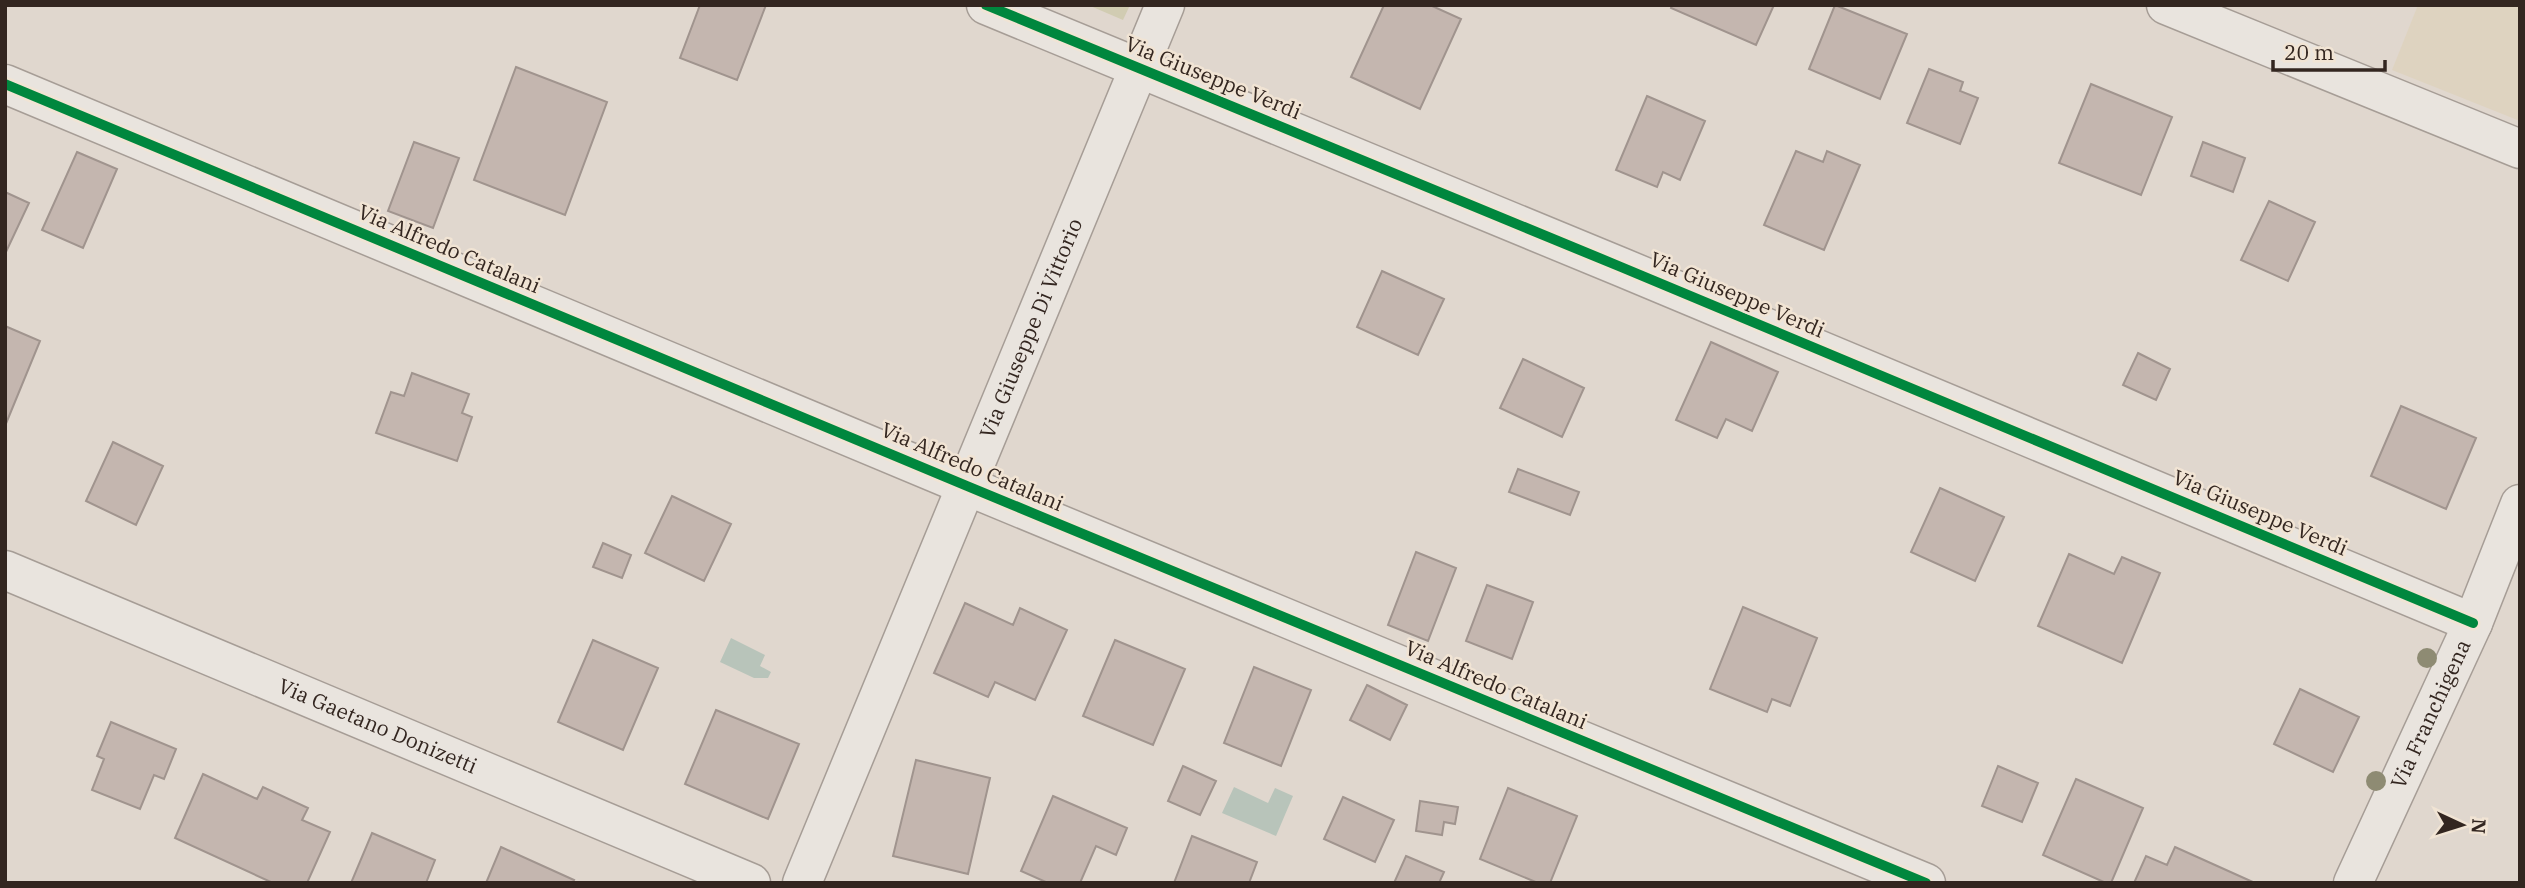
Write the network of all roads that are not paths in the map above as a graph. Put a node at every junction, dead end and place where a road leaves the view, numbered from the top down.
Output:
1 (986, 5) edge
2 (1165, 5) edge
3 (2166, 5) edge
4 (1139, 68) junction
5 (5, 84) edge
6 (2520, 149) edge
7 (967, 486) junction
8 (2520, 504) edge
9 (5, 570) edge
10 (2473, 623) junction
11 (751, 883) edge
12 (802, 883) edge
13 (1926, 883) edge
14 (2353, 883) edge

1 - 4 street, Via Giuseppe Verdi
2 - 4 street, Via Giuseppe Di Vittorio
3 - 6 street
4 - 7 street, Via Giuseppe Di Vittorio
4 - 10 street, Via Giuseppe Verdi
5 - 7 street, Via Alfredo Catalani
7 - 12 street, Via Giuseppe Di Vittorio
7 - 13 street, Via Alfredo Catalani
8 - 10 street, Via Franchigena
9 - 11 street, Via Gaetano Donizetti
10 - 14 street, Via Franchigena

